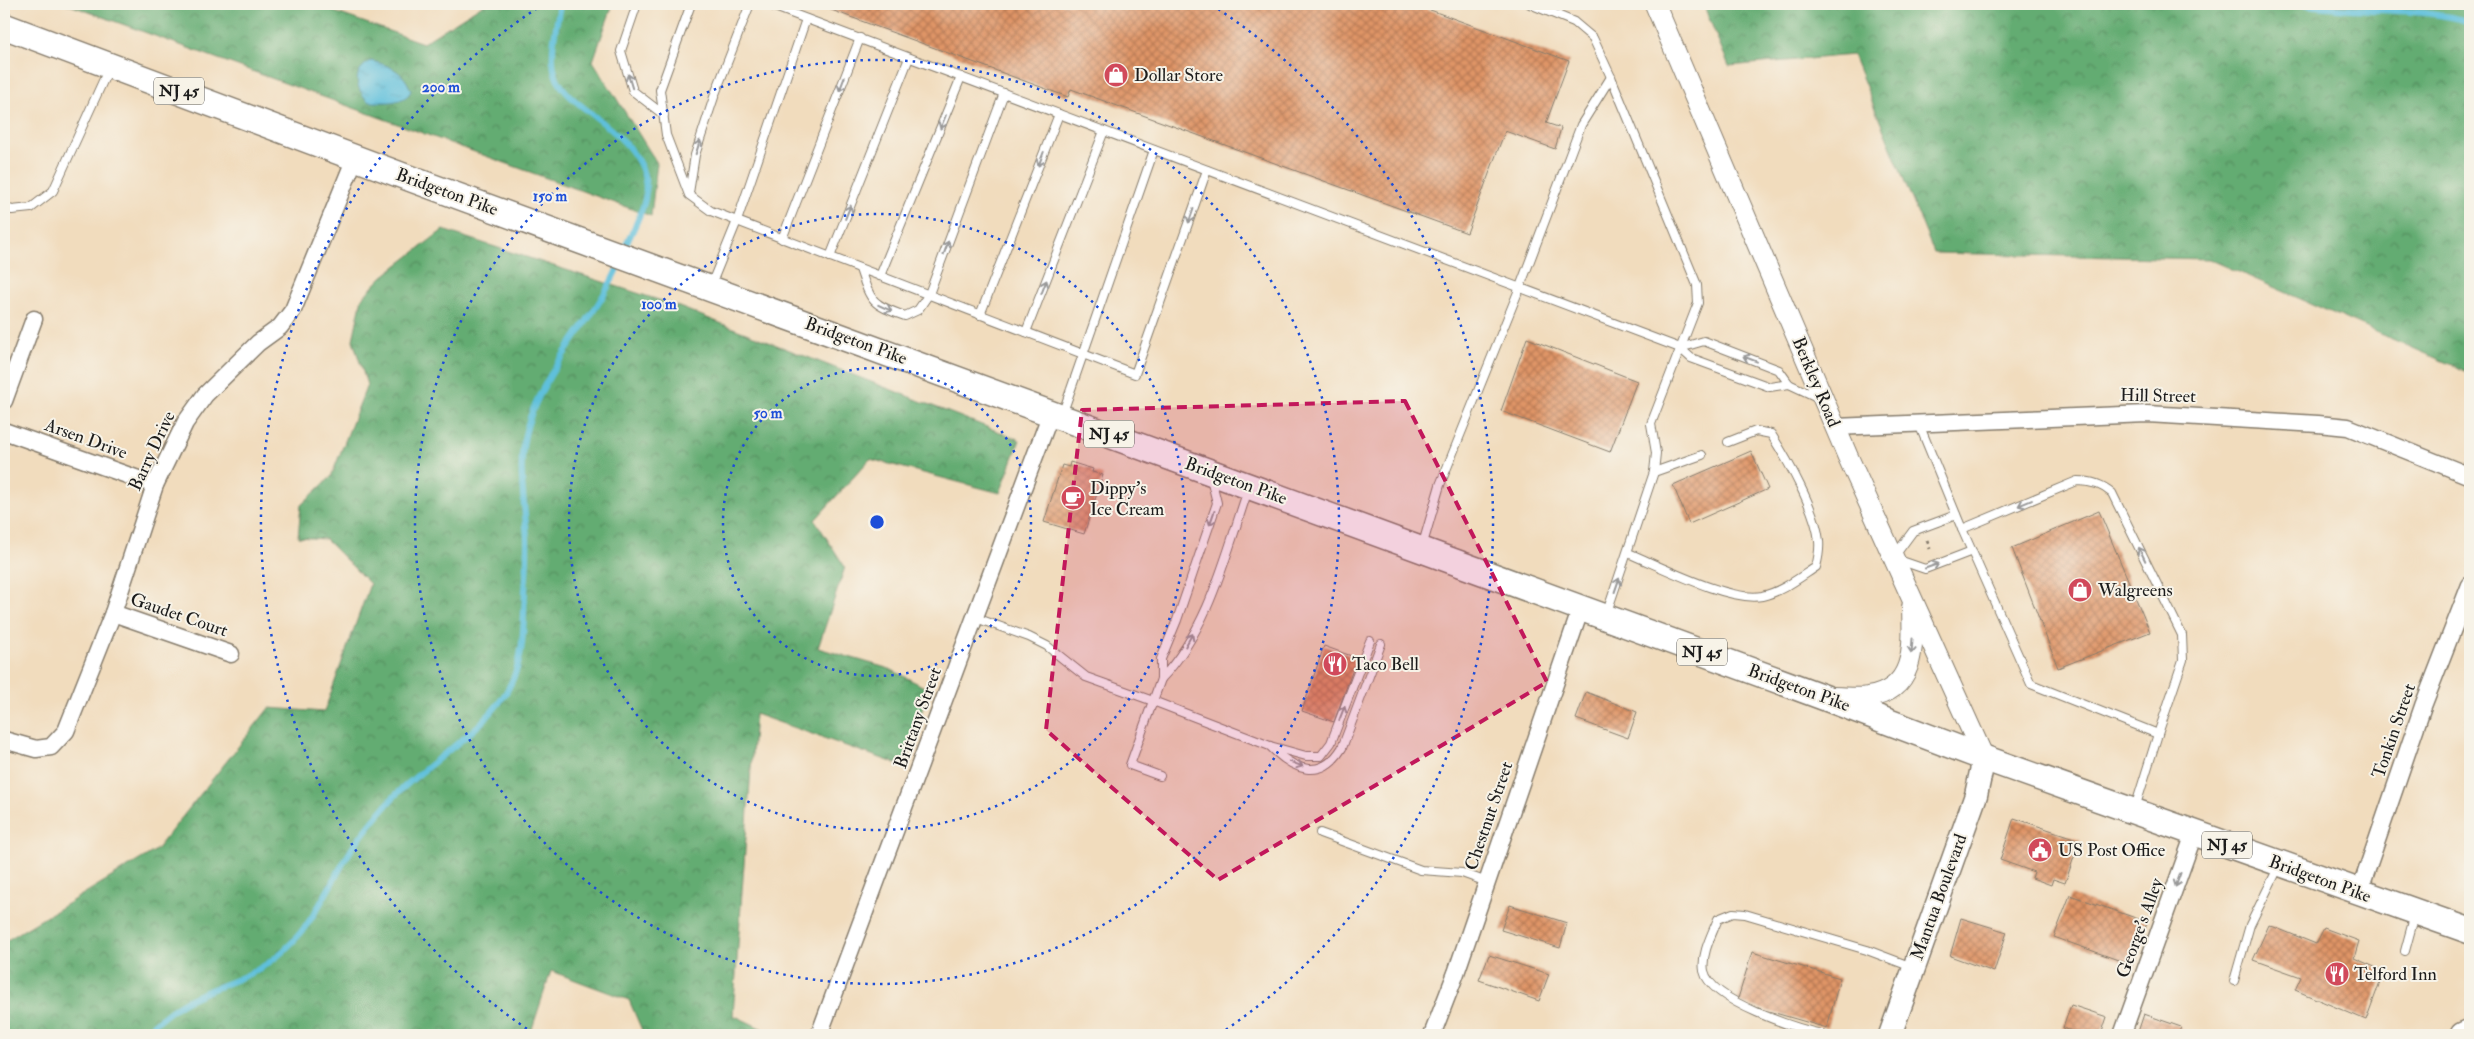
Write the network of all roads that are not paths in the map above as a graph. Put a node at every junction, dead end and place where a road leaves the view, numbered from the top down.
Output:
1 (637, 4) edge
2 (691, 4) edge
3 (750, 4) edge
4 (767, 4) edge
5 (1530, 4) edge
6 (1655, 4) edge
7 (806, 19) junction
8 (4, 26) edge
9 (860, 38) junction
10 (909, 58) junction
11 (110, 66) junction
12 (961, 77) junction
13 (1611, 77) junction
14 (1004, 93) junction
15 (1059, 114) junction
16 (664, 115) junction
17 (1104, 131) junction
18 (1154, 150) junction
19 (355, 158) junction
20 (1207, 170) junction
21 (689, 195) junction
22 (4, 207) edge
23 (737, 222) junction
24 (782, 239) junction
25 (830, 257) junction
26 (860, 269) junction
27 (880, 276) junction
28 (1520, 286) junction
29 (710, 288) junction
30 (929, 294) junction
31 (980, 315) junction
32 (34, 319) dead end
33 (1026, 332) junction
34 (1680, 348) junction
35 (1084, 354) junction
36 (1789, 384) junction
37 (1823, 400) junction
38 (4, 401) edge
39 (1056, 415) junction
40 (1919, 424) junction
41 (1835, 427) junction
42 (4, 430) edge
43 (1728, 442) dead end
44 (1702, 455) dead end
45 (1209, 471) junction
46 (1654, 472) junction
47 (2470, 476) edge
48 (155, 485) junction
49 (1250, 486) junction
50 (1956, 515) junction
51 (1962, 530) junction
52 (1422, 549) junction
53 (1972, 551) junction
54 (1628, 553) junction
55 (1893, 558) junction
56 (2470, 585) edge
57 (1911, 598) junction
58 (1581, 608) junction
59 (113, 614) junction
60 (1606, 617) junction
61 (976, 618) junction
62 (1370, 641) dead end
63 (1380, 644) dead end
64 (231, 654) dead end
65 (1161, 679) junction
66 (1823, 697) junction
67 (1153, 701) junction
68 (2158, 734) junction
69 (4, 740) edge
70 (1270, 746) junction
71 (1984, 758) junction
72 (1160, 776) dead end
73 (2134, 812) junction
74 (1320, 833) dead end
75 (2194, 834) junction
76 (2280, 864) junction
77 (1487, 882) junction
78 (2359, 893) junction
79 (2416, 913) junction
80 (2470, 931) edge
81 (2405, 950) dead end
82 (1914, 968) junction
83 (2234, 981) dead end
84 (2470, 1032) edge
85 (819, 1035) edge
86 (1432, 1035) edge
87 (1826, 1035) edge
88 (1890, 1035) edge
89 (2122, 1035) edge
90 (2463, 1035) edge

16 -> 1 lane
2 - 16 lane
21 -> 3 lane
4 - 7 lane
5 - 13 lane
6 - 37 street, Berkley Road
7 - 9 lane
7 - 23 lane
8 - 11 main road, Bridgeton Pike / NJ 45
9 - 10 lane
9 -> 24 lane
10 - 12 lane
25 -> 10 lane
11 - 19 main road, Bridgeton Pike / NJ 45
11 - 22 lane
12 - 14 lane
12 -> 27 lane
13 - 28 lane
13 - 34 lane
14 - 15 lane
30 -> 14 lane
15 - 17 lane
15 -> 31 lane
16 - 21 lane
17 - 18 lane
33 -> 17 lane
18 - 20 lane
18 - 35 lane
19 - 29 main road, Bridgeton Pike / NJ 45
19 - 48 street, Barry Drive
20 - 28 lane
20 -> 35 lane
21 - 23 lane
23 - 24 lane
23 - 29 lane
24 - 25 lane
25 - 26 lane
26 - 27 lane
26 -> 30 lane
27 - 30 lane
28 - 34 lane
28 - 52 lane
29 - 39 main road, Bridgeton Pike / NJ 45
30 - 31 lane
31 - 33 lane
32 - 38 street
33 - 35 lane
34 - 36 lane
36 -> 34 lane
34 - 46 lane
35 - 39 lane
36 - 37 lane
37 - 41 street, Berkley Road
39 - 45 main road, Bridgeton Pike / NJ 45
39 - 61 street, Brittany Street
40 - 41 street, Hill Street
40 - 47 street, Hill Street
40 - 50 lane
41 - 55 street, Berkley Road
42 - 48 street, Arsen Drive
43 - 54 lane
44 - 46 lane
45 - 49 main road, Bridgeton Pike / NJ 45
45 -> 65 lane
46 - 54 lane
48 - 59 street, Barry Drive
49 - 52 main road, Bridgeton Pike / NJ 45
65 -> 49 lane
50 - 51 lane
50 - 55 lane
51 - 53 lane
68 -> 51 lane
52 - 58 main road, Bridgeton Pike / NJ 45
55 -> 53 lane
53 - 68 lane
60 -> 54 lane
55 - 57 street, Berkley Road
56 - 78 street, Tonkin Street
57 -> 66 street
57 - 71 street, Berkley Road
58 - 60 main road, Bridgeton Pike / NJ 45
58 - 77 street, Chestnut Street
59 - 64 street, Gaudet Court
59 - 69 street, Barry Drive
60 - 66 main road, Bridgeton Pike / NJ 45
61 - 67 lane
61 - 85 street, Brittany Street
70 -> 62 lane
70 -> 63 lane
65 - 67 lane
66 - 71 main road, Bridgeton Pike / NJ 45
67 - 70 lane
67 - 72 lane
68 - 73 lane
71 - 73 main road, Bridgeton Pike / NJ 45
71 - 82 main road, Mantua Boulevard
73 - 75 main road, Bridgeton Pike / NJ 45
74 - 77 lane
75 - 76 main road, Bridgeton Pike / NJ 45
75 -> 89 street, George's Alley
76 - 78 main road, Bridgeton Pike / NJ 45
76 - 83 lane
77 - 86 street, Chestnut Street
78 - 79 main road, Bridgeton Pike / NJ 45
79 - 80 main road, Bridgeton Pike / NJ 45
79 - 81 lane
82 - 87 lane
82 - 88 main road, Mantua Boulevard
84 - 90 main road

